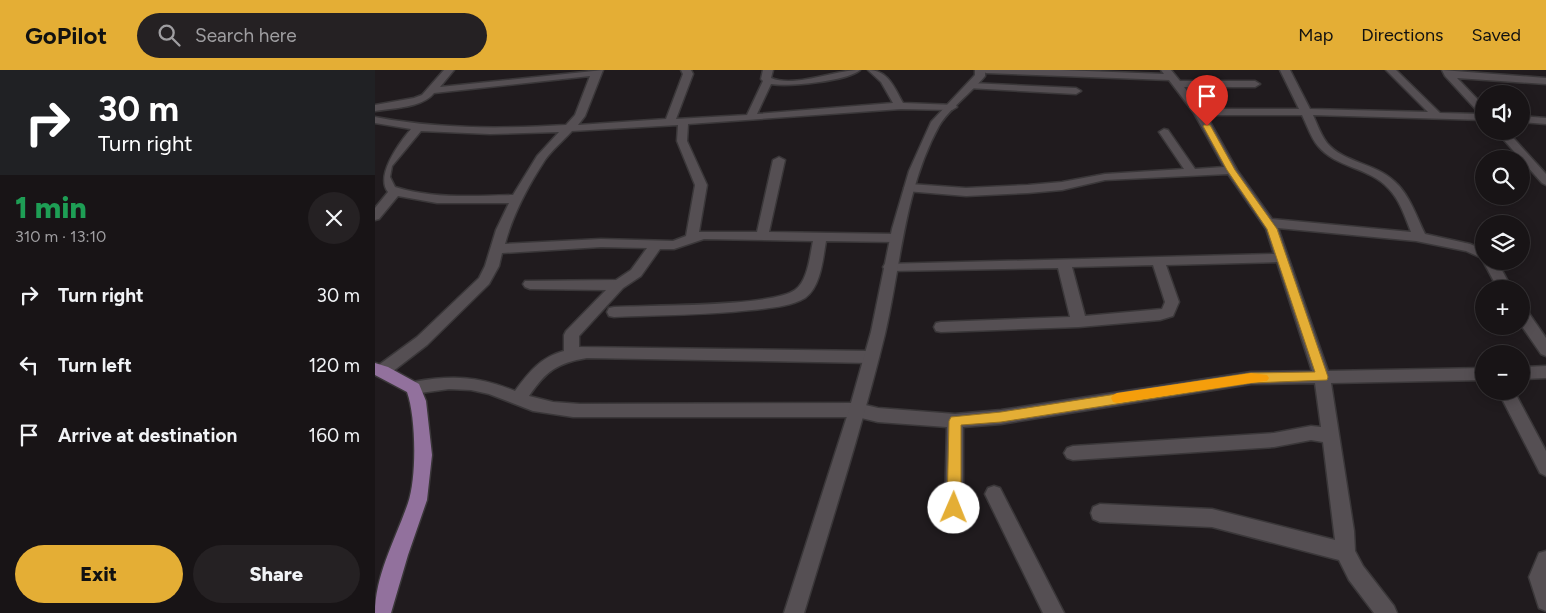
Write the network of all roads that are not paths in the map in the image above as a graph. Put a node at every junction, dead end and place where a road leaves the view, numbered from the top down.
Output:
1 (449, 70) edge
2 (686, 70) edge
3 (767, 70) edge
4 (855, 70) edge
5 (873, 70) edge
6 (980, 70) edge
7 (986, 70) edge
8 (1285, 70) edge
9 (1391, 70) edge
10 (597, 72) edge
11 (1446, 72) edge
12 (1171, 77) edge
13 (768, 81) junction
14 (1546, 81) edge
15 (1255, 84) dead end
16 (971, 86) junction
17 (430, 91) junction
18 (1076, 91) dead end
19 (1475, 103) edge
20 (899, 105) junction
21 (952, 107) junction
22 (375, 108) edge
23 (1199, 112) junction
24 (1307, 112) junction
25 (1438, 116) junction
26 (1475, 117) edge
27 (750, 118) junction
28 (375, 120) edge
29 (1530, 120) edge
30 (1546, 121) edge
31 (671, 122) junction
32 (683, 122) junction
33 (418, 128) junction
34 (566, 128) junction
35 (1164, 132) dead end
36 (1509, 140) edge
37 (375, 159) edge
38 (391, 159) junction
39 (779, 160) dead end
40 (1231, 170) junction
41 (1192, 173) junction
42 (1546, 181) edge
43 (910, 188) junction
44 (396, 192) junction
45 (518, 199) junction
46 (375, 216) edge
47 (1268, 223) junction
48 (762, 236) junction
49 (820, 237) junction
50 (692, 238) junction
51 (896, 238) junction
52 (1421, 238) junction
53 (657, 244) junction
54 (497, 249) junction
55 (1475, 249) edge
56 (1282, 258) junction
57 (1157, 261) junction
58 (1065, 263) junction
59 (891, 267) junction
60 (530, 284) dead end
61 (618, 285) junction
62 (614, 312) dead end
63 (1079, 322) junction
64 (1530, 326) edge
65 (941, 327) dead end
66 (1546, 350) edge
67 (572, 354) junction
68 (871, 357) junction
69 (379, 370) edge
70 (1546, 372) edge
71 (1530, 373) edge
72 (1475, 374) edge
73 (1322, 377) junction
74 (413, 388) junction
75 (519, 398) junction
76 (1511, 400) edge
77 (857, 410) junction
78 (955, 421) junction
79 (1331, 436) junction
80 (1073, 453) dead end
81 (1546, 468) edge
82 (994, 494) dead end
83 (954, 508) dead end
84 (1100, 513) dead end
85 (1345, 552) junction
86 (1546, 560) edge
87 (1546, 601) edge
88 (381, 613) edge
89 (794, 613) edge
90 (1054, 613) edge
91 (1387, 613) edge

1 - 17 street
2 - 31 street
3 - 13 street
4 - 13 street
5 - 20 street
6 - 16 street
7 - 12 street
8 - 24 street
9 - 25 street
10 - 17 street
10 - 34 street
11 - 14 street
11 - 19 street
12 - 15 street
12 - 23 street
13 - 27 street
16 - 18 street
16 - 21 street
17 - 22 street
20 - 21 street
20 - 27 street
21 - 43 street
23 - 24 street
23 - 40 street
24 - 25 street
24 - 52 street
25 - 26 street
27 - 32 street
28 - 33 street
29 - 30 street
31 - 32 street
31 - 34 street
32 - 50 street
33 - 34 street
33 - 38 street
34 - 45 street
35 - 41 street
36 - 42 street
37 - 38 street
38 - 44 street
39 - 48 street
40 - 41 street
40 - 47 street
41 - 43 street
43 - 51 street
44 - 45 street
44 - 46 street
45 - 54 street
47 - 52 street
47 - 56 street
48 - 49 street
48 - 50 street
49 - 51 street
49 - 62 street
50 - 53 street
51 - 59 street
52 - 55 street
53 - 54 street
53 - 61 street
54 - 69 street
56 - 57 street
56 - 73 street
57 - 58 street
57 - 63 street
58 - 59 street
58 - 63 street
59 - 68 street
60 - 61 street
61 - 67 street
63 - 65 street
64 - 66 street
67 - 68 street
67 - 75 street
68 - 77 street
69 - 74 main road
70 - 71 street
72 - 73 street
73 - 78 street
73 - 79 street
74 - 75 street
74 - 88 main road
75 - 77 street
76 - 81 street
77 - 78 street
77 - 89 street
78 - 83 street
79 - 80 street
79 - 85 street
82 - 90 street
84 - 85 street
85 - 91 street
86 - 87 street

